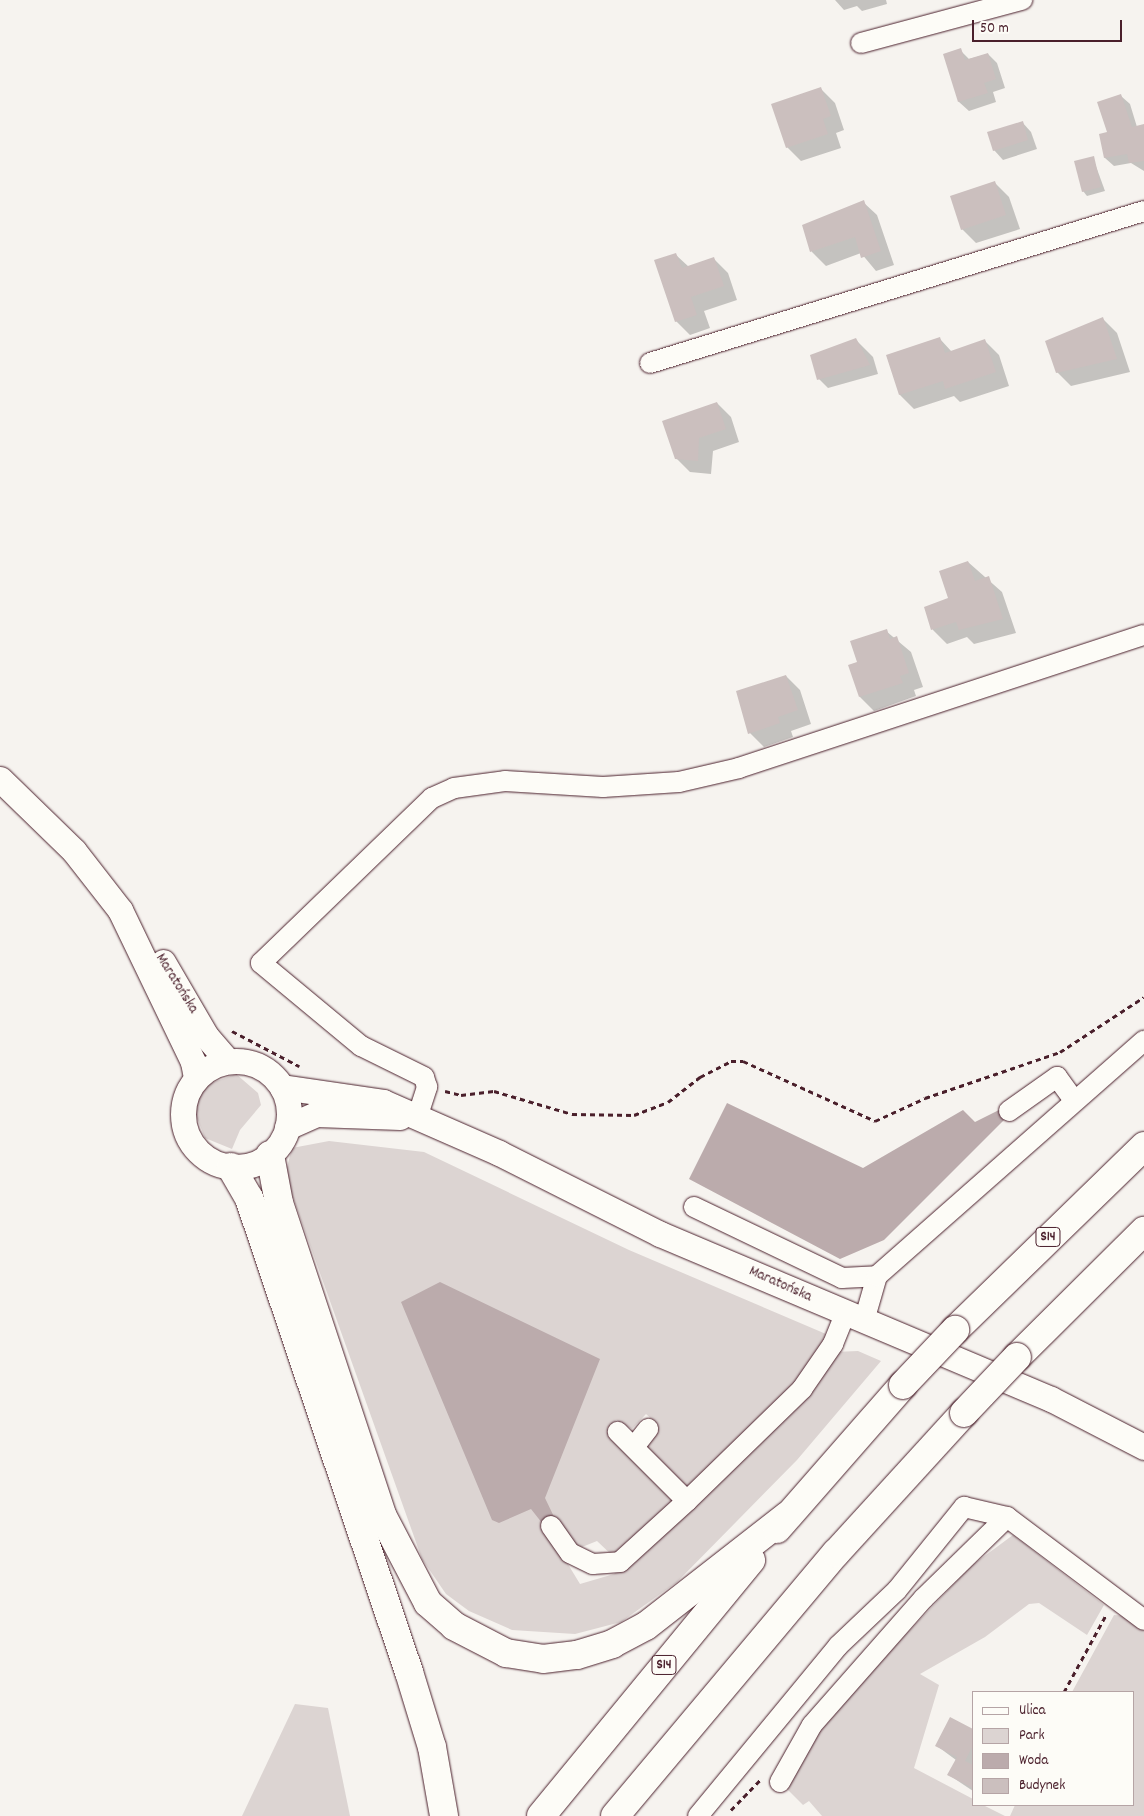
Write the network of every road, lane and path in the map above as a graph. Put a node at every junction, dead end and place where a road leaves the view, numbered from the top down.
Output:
1 (1022, 0) edge
2 (861, 43) dead end
3 (1144, 211) edge
4 (650, 363) dead end
5 (1144, 635) edge
6 (0, 779) edge
7 (120, 910) junction
8 (1144, 997) edge
9 (229, 1029) dead end
10 (1144, 1041) edge
11 (228, 1061) junction
12 (309, 1071) dead end
13 (196, 1078) junction
14 (282, 1087) junction
15 (427, 1087) junction
16 (1074, 1100) junction
17 (1009, 1111) dead end
18 (417, 1118) junction
19 (287, 1127) junction
20 (1144, 1146) edge
21 (270, 1155) junction
22 (231, 1168) junction
23 (694, 1207) dead end
24 (1144, 1231) edge
25 (1144, 1253) edge
26 (877, 1276) junction
27 (1086, 1287) junction
28 (854, 1318) junction
29 (648, 1428) dead end
30 (618, 1432) dead end
31 (634, 1446) junction
32 (1144, 1448) edge
33 (687, 1501) junction
34 (788, 1515) junction
35 (1007, 1517) junction
36 (551, 1526) dead end
37 (1115, 1600) junction
38 (1144, 1620) edge
39 (1065, 1691) edge
40 (780, 1782) dead end
41 (444, 1816) edge
42 (541, 1816) edge
43 (615, 1816) edge
44 (698, 1816) edge

1 - 2 lane
3 - 4 lane
5 - 15 lane
6 - 7 main road, Maratońska
7 - 11 main road, Maratońska
7 - 13 main road, Maratońska
8 - 15 path
9 - 12 path
10 - 16 lane
11 - 13 main road
11 - 14 main road
13 - 22 main road
14 - 18 main road, Maratońska
14 - 19 main road
15 - 18 lane
16 - 17 lane
16 - 26 lane
18 - 19 main road, Maratońska
18 - 28 main road, Maratońska
19 - 21 main road
20 - 34 highway, S14, bridge
21 - 22 main road
21 - 34 highway
22 - 41 highway
23 - 26 lane
24 - 27 highway
25 - 27 highway
26 - 28 lane
27 - 43 highway, bridge
28 - 32 main road, Maratońska
28 - 33 lane
29 - 31 lane
30 - 31 lane
31 - 33 lane
33 - 36 lane
34 - 42 highway, S14
35 - 37 lane
35 - 40 lane
35 - 44 lane
37 - 38 lane
37 - 39 path

